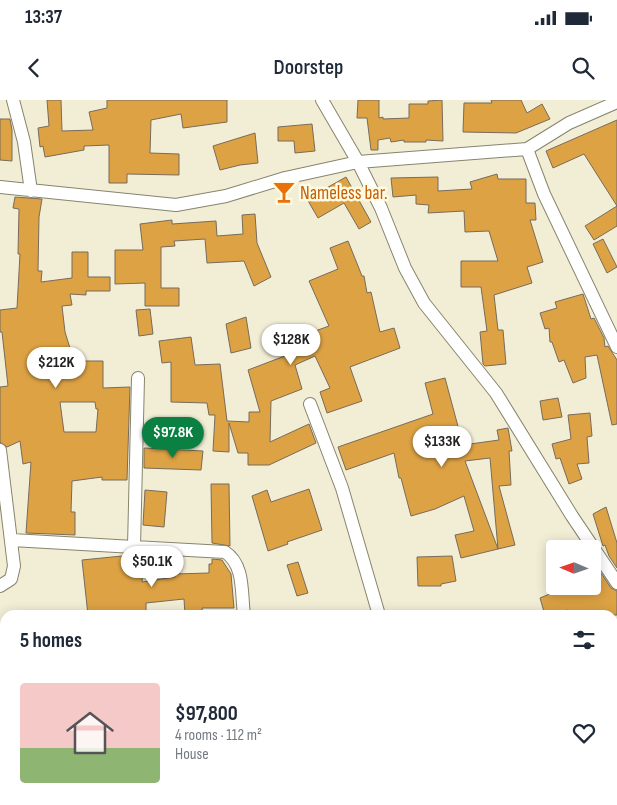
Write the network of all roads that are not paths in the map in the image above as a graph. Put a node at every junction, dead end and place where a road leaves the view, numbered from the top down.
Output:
1 (13, 100) edge
2 (322, 100) edge
3 (617, 102) edge
4 (527, 149) junction
5 (358, 162) junction
6 (0, 186) edge
7 (31, 190) junction
8 (617, 347) edge
9 (138, 378) dead end
10 (310, 404) dead end
11 (0, 450) edge
12 (12, 540) junction
13 (134, 547) junction
14 (617, 583) edge
15 (0, 586) edge
16 (243, 610) edge
17 (378, 610) edge

1 - 7 street
2 - 5 street
3 - 4 street
4 - 5 street
4 - 8 street
5 - 7 street
5 - 14 street
6 - 7 street
9 - 13 street
10 - 17 street
11 - 12 street
12 - 13 street
12 - 15 street
13 - 16 street

